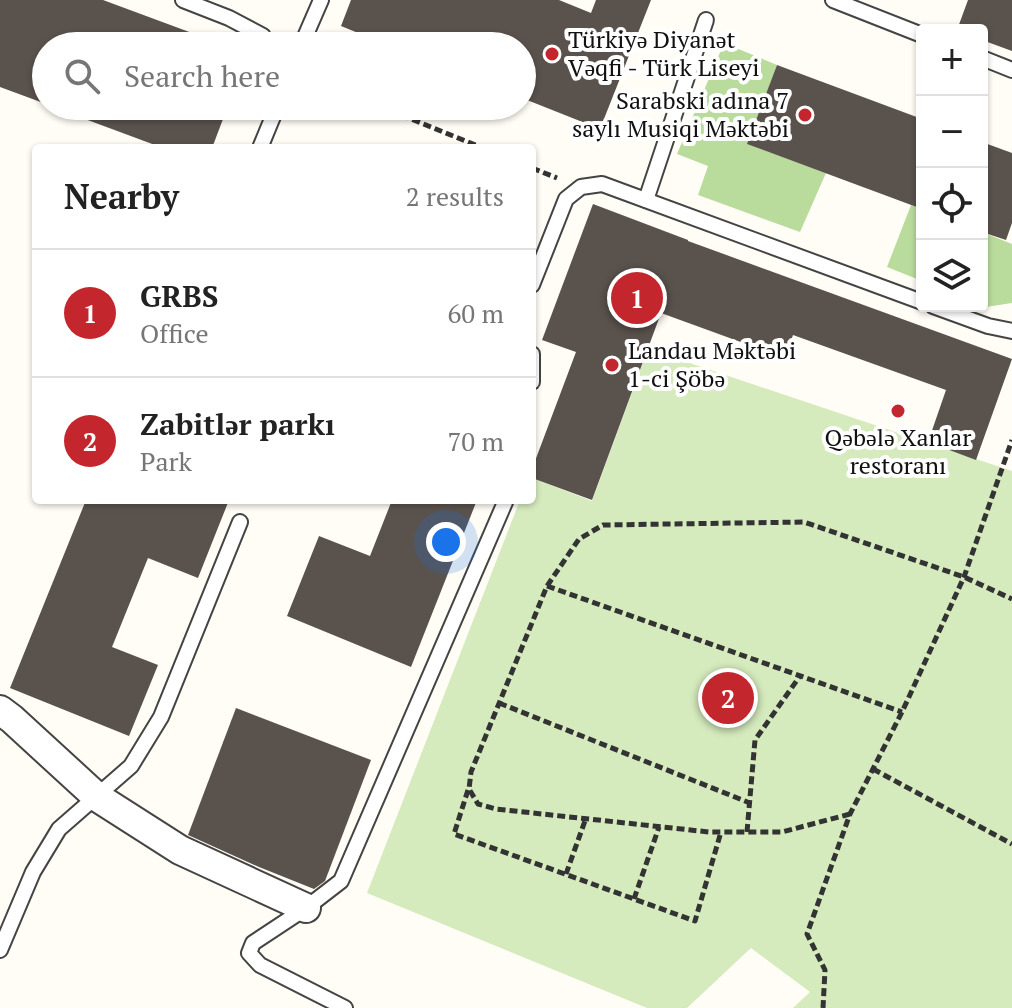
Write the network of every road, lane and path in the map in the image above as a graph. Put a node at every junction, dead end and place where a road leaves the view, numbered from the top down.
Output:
1 (183, 0) edge
2 (321, 0) edge
3 (833, 0) edge
4 (706, 20) dead end
5 (255, 32) edge
6 (307, 32) edge
7 (916, 33) edge
8 (988, 60) edge
9 (1012, 70) edge
10 (272, 120) edge
11 (414, 120) edge
12 (262, 144) edge
13 (473, 144) edge
14 (646, 200) junction
15 (536, 275) edge
16 (916, 300) edge
17 (950, 312) edge
18 (1012, 331) edge
19 (1012, 440) edge
20 (504, 504) edge
21 (240, 522) dead end
22 (964, 577) junction
23 (547, 586) junction
24 (1012, 599) edge
25 (800, 676) junction
26 (499, 703) junction
27 (0, 710) edge
28 (902, 712) junction
29 (873, 769) junction
30 (469, 789) junction
31 (97, 797) junction
32 (750, 803) junction
33 (850, 814) junction
34 (586, 818) junction
35 (659, 827) junction
36 (721, 832) junction
37 (747, 832) junction
38 (1012, 844) edge
39 (566, 874) junction
40 (634, 899) junction
41 (306, 908) junction
42 (0, 950) edge
43 (345, 1008) edge
44 (823, 1008) edge

1 - 5 lane
2 - 6 lane
3 - 7 lane
4 - 14 lane
8 - 9 lane
10 - 12 lane
11 - 13 path
14 - 15 lane
14 - 16 lane
17 - 18 lane
19 - 22 path
20 - 41 lane
21 - 31 lane
22 - 23 path
22 - 24 path
22 - 28 path
23 - 25 path
23 - 26 path
25 - 28 path
25 - 32 path
26 - 30 path
26 - 32 path
27 - 31 street
28 - 29 path
29 - 33 path
29 - 38 path
30 - 34 path
30 - 39 path
31 - 41 street
31 - 42 lane
32 - 37 path
33 - 37 path
33 - 44 path
34 - 35 path
34 - 39 path
35 - 36 path
35 - 40 path
36 - 37 path
36 - 40 path
39 - 40 path
41 - 43 lane

